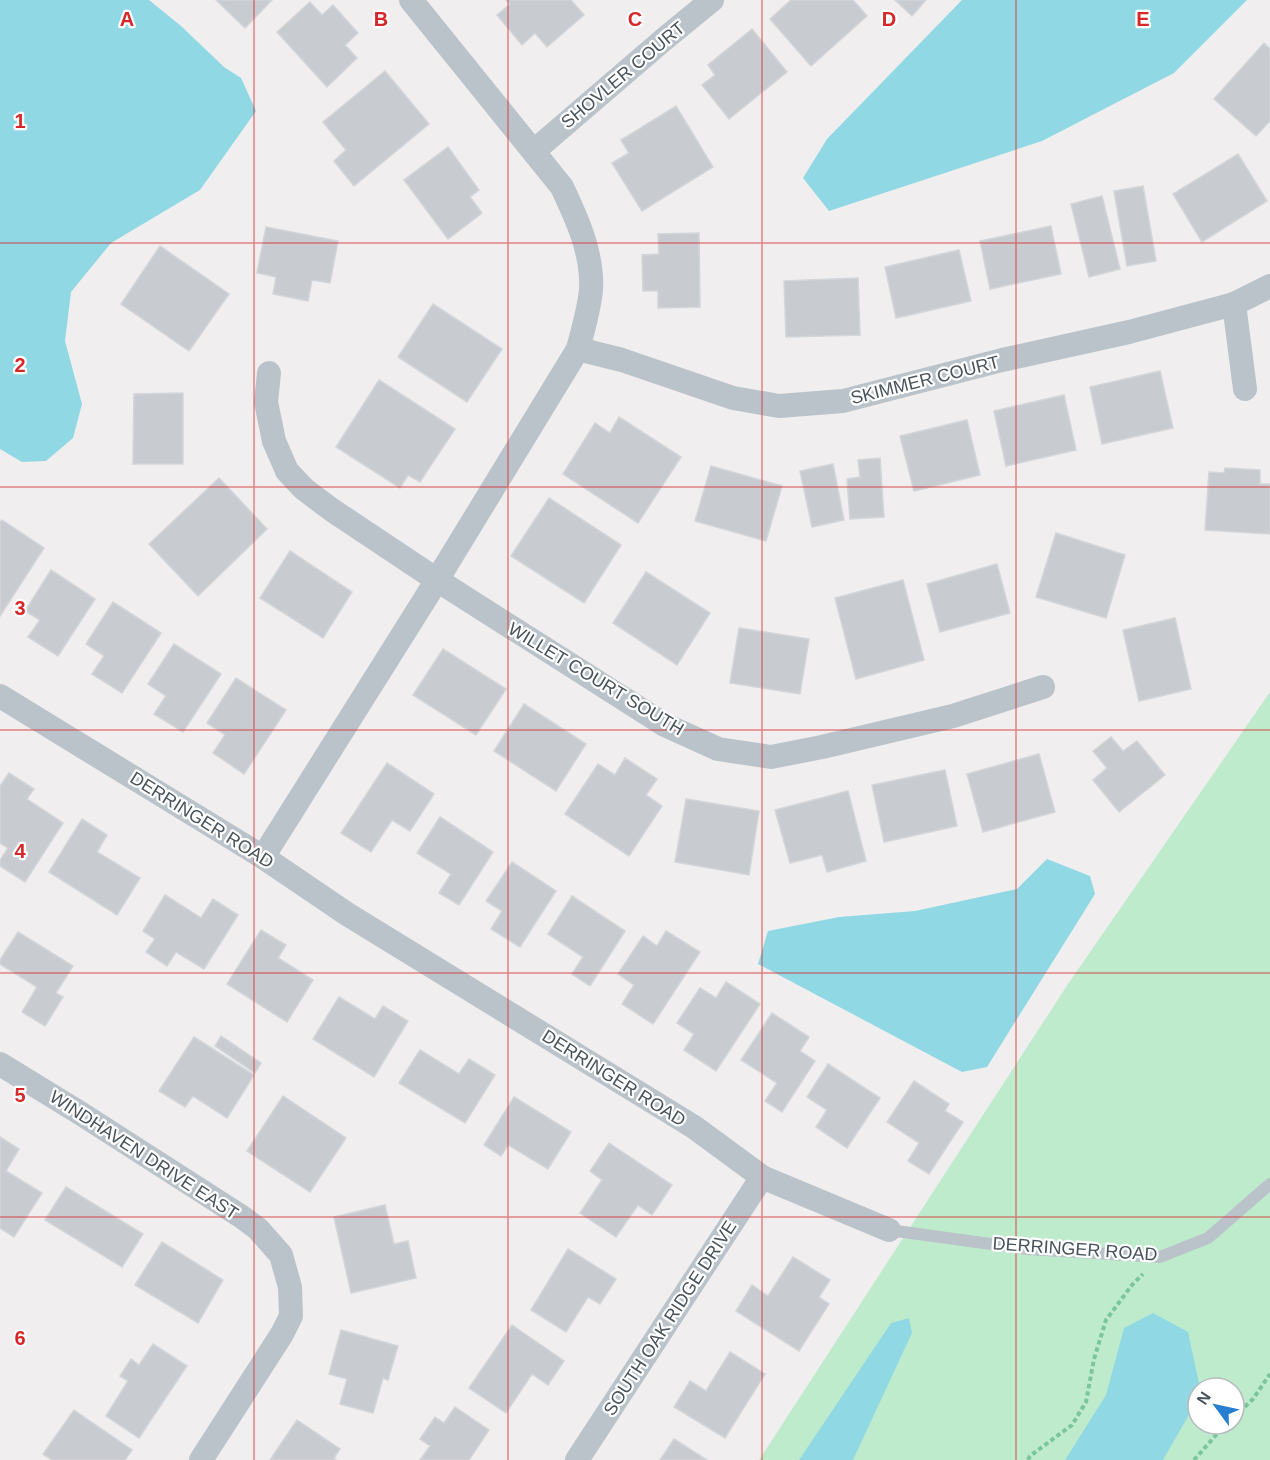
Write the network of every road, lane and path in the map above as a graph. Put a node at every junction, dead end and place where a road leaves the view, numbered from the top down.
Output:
1 (411, 0) edge
2 (712, 0) edge
3 (534, 151) junction
4 (1270, 286) edge
5 (1234, 304) junction
6 (578, 349) junction
7 (269, 373) dead end
8 (1245, 389) dead end
9 (437, 580) junction
10 (1043, 687) dead end
11 (0, 696) edge
12 (263, 857) junction
13 (0, 1064) edge
14 (762, 1176) junction
15 (1270, 1184) edge
16 (889, 1230) joint
17 (1160, 1257) junction
18 (1270, 1374) edge
19 (1246, 1406) edge
20 (1215, 1436) edge
21 (201, 1460) edge
22 (578, 1460) edge
23 (1028, 1460) edge
24 (1194, 1460) edge

1 - 3 street
2 - 3 street, SHOVLER COURT
3 - 6 street
4 - 5 street, SKIMMER COURT
5 - 6 street, SKIMMER COURT
5 - 8 street
6 - 9 street
7 - 9 street, WILLET COURT SOUTH
9 - 10 street, WILLET COURT SOUTH
9 - 12 street
11 - 12 street, DERRINGER ROAD
12 - 14 street, DERRINGER ROAD
13 - 21 street, WINDHAVEN DRIVE EAST
14 - 16 street, DERRINGER ROAD
14 - 22 street, SOUTH OAK RIDGE DRIVE
15 - 17 lane, DERRINGER ROAD
16 - 17 lane, DERRINGER ROAD
17 - 23 path
18 - 19 path
20 - 24 path

